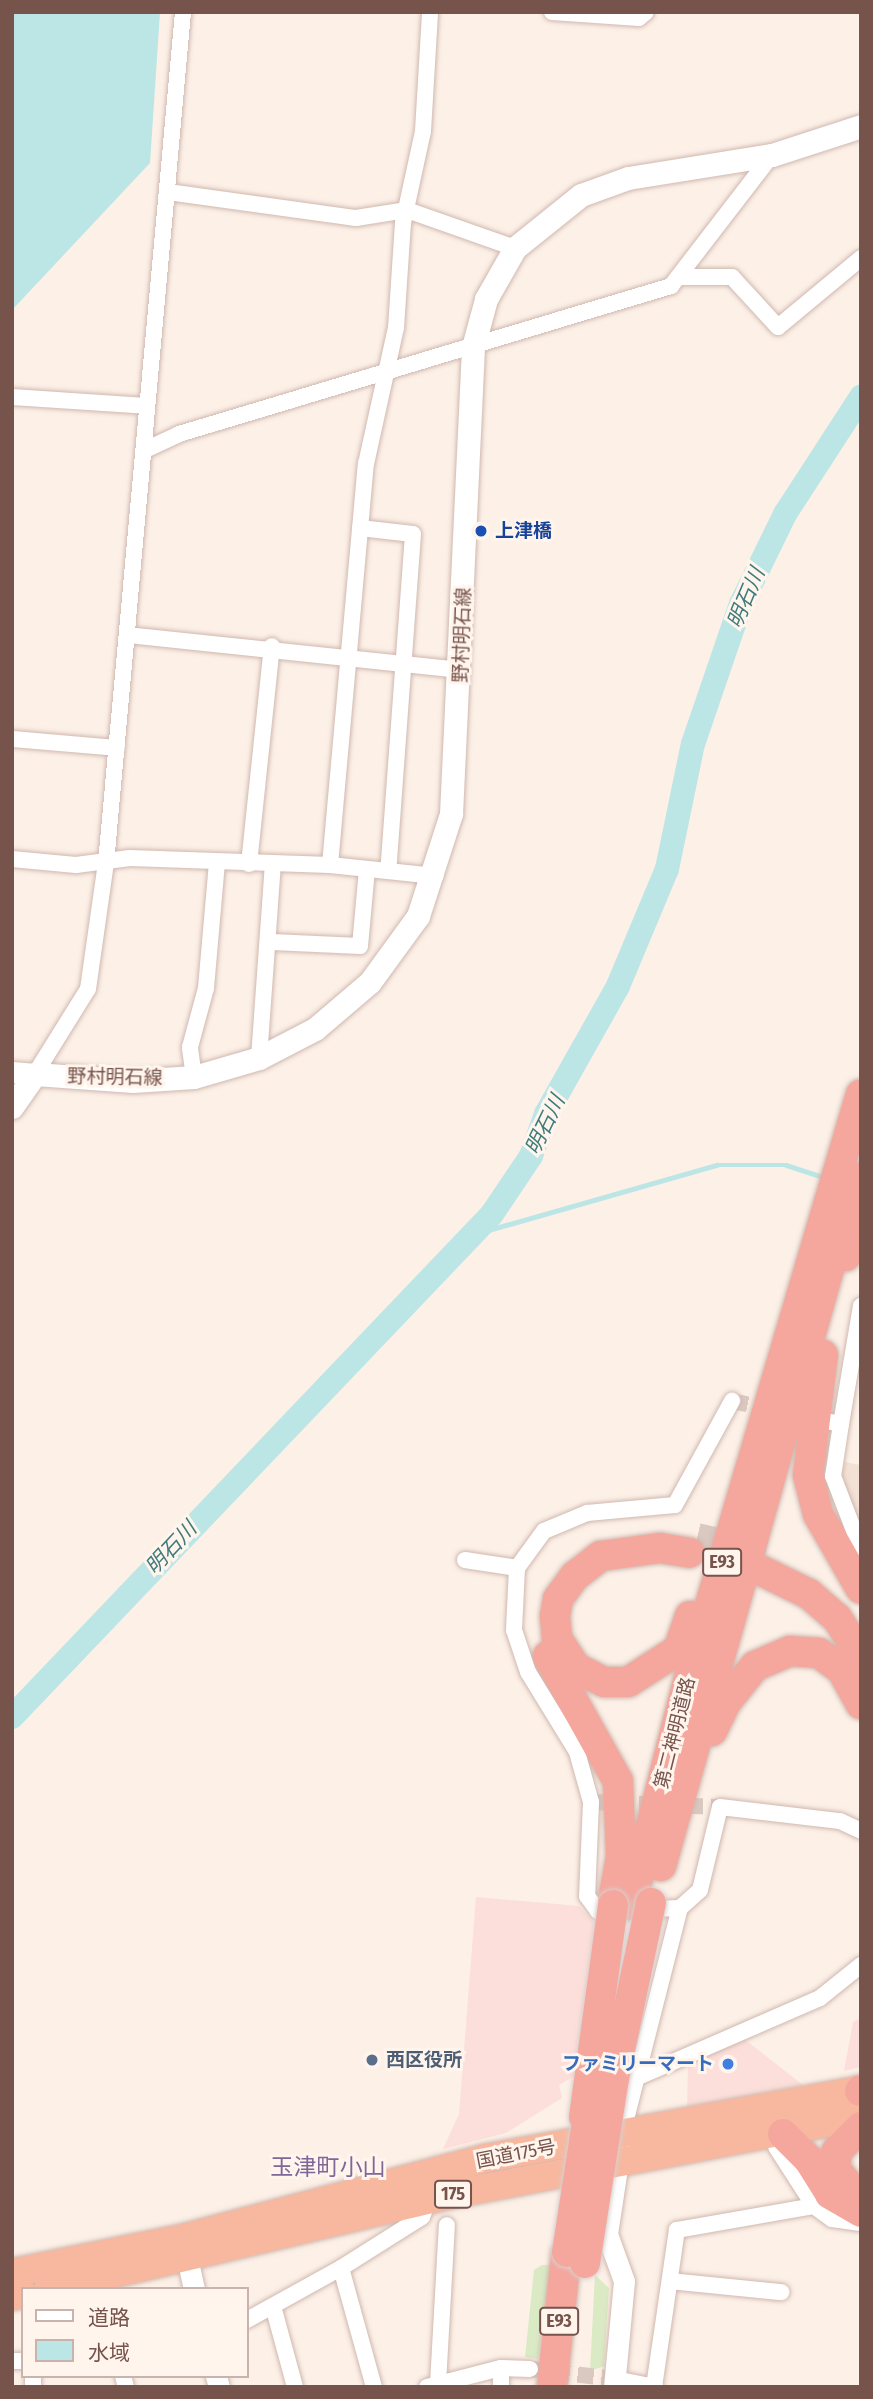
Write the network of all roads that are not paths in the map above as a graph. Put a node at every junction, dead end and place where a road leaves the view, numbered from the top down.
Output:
1 (183, 12) edge
2 (430, 12) edge
3 (552, 12) edge
4 (646, 12) edge
5 (861, 125) edge
6 (772, 155) junction
7 (168, 192) junction
8 (407, 210) junction
9 (514, 248) junction
10 (861, 258) edge
11 (680, 277) junction
12 (473, 347) junction
13 (387, 371) junction
14 (12, 397) edge
15 (146, 406) junction
16 (145, 450) junction
17 (360, 528) junction
18 (127, 635) junction
19 (272, 646) junction
20 (349, 656) junction
21 (403, 664) junction
22 (462, 670) junction
23 (12, 739) edge
24 (117, 748) junction
25 (12, 859) edge
26 (106, 863) junction
27 (217, 863) junction
28 (249, 864) junction
29 (273, 864) junction
30 (330, 865) junction
31 (367, 869) junction
32 (388, 871) junction
33 (435, 876) junction
34 (272, 942) junction
35 (259, 1058) junction
36 (12, 1072) edge
37 (36, 1074) junction
38 (194, 1077) junction
39 (860, 1098) edge
40 (12, 1107) edge
41 (861, 1162) edge
42 (861, 1177) edge
43 (838, 1225) junction
44 (861, 1306) edge
45 (732, 1401) dead end
46 (743, 1486) junction
47 (861, 1549) edge
48 (465, 1560) dead end
49 (517, 1568) junction
50 (861, 1589) edge
51 (861, 1628) edge
52 (861, 1656) edge
53 (861, 1704) edge
54 (691, 1761) junction
55 (861, 1831) edge
56 (632, 1904) junction
57 (680, 1908) junction
58 (861, 1965) edge
59 (636, 2078) junction
60 (861, 2097) edge
61 (861, 2127) edge
62 (771, 2136) junction
63 (620, 2149) junction
64 (861, 2196) edge
65 (429, 2199) junction
66 (814, 2206) junction
67 (861, 2212) edge
68 (861, 2223) edge
69 (447, 2225) dead end
70 (185, 2249) junction
71 (576, 2259) junction
72 (341, 2269) junction
73 (12, 2273) edge
74 (670, 2281) junction
75 (55, 2287) edge
76 (194, 2287) edge
77 (780, 2292) dead end
78 (273, 2306) junction
79 (248, 2319) edge
80 (501, 2368) junction
81 (541, 2378) edge
82 (615, 2383) edge
83 (432, 2385) edge
84 (295, 2387) edge
85 (374, 2387) edge
86 (501, 2387) edge
87 (571, 2387) edge
88 (654, 2387) edge

1 - 7 street
2 - 8 street
3 - 4 street
5 - 6 main road, 野村明石線
6 - 9 main road, 野村明石線
6 - 11 street
7 - 8 street
7 - 15 street
8 - 9 street
8 - 13 street
9 - 12 main road, 野村明石線
10 - 11 street
11 - 12 street
12 - 13 street
12 - 22 main road, 野村明石線
13 - 16 street
13 - 17 street
14 - 15 street
15 - 16 street
16 - 18 street
17 - 20 street
17 - 21 street
18 - 19 street
18 - 24 street
19 - 20 street
19 - 28 street
20 - 21 street
20 - 30 street
21 - 22 street
21 - 32 street
22 - 33 main road, 野村明石線
23 - 24 street
24 - 26 street
25 - 26 street
26 - 27 street
26 - 37 street
27 - 28 street
27 - 38 street
28 - 29 street
29 - 30 street
29 - 34 street
30 - 31 street
31 - 32 street
31 - 34 street
32 - 33 street
33 - 35 main road, 野村明石線
34 - 35 street
35 - 38 main road, 野村明石線
36 - 37 street
37 - 38 main road, 野村明石線
37 - 40 main road
39 - 43 highway, 第二神明道路 / E93
41 - 43 highway, 第二神明道路 / E93
42 - 43 highway
43 - 46 highway, 第二神明道路 / E93
43 - 50 highway
43 - 54 highway, 第二神明道路 / E93
44 - 47 street
45 - 49 street
46 - 56 highway, 第二神明道路 / E93
46 - 56 highway
48 - 49 street
49 - 57 street
51 - 52 highway
53 - 54 highway
54 - 56 highway, 第二神明道路 / E93
55 - 57 street
56 - 71 highway, 第二神明道路 / E93, bridge
56 - 71 highway, 第二神明道路 / E93, bridge
57 - 59 street
58 - 59 street
59 - 63 street
60 - 62 highway, 国道175号 / 175
60 - 63 highway, 国道175号 / 175
61 - 64 highway
62 - 63 highway, 国道175号 / 175
62 - 66 street
62 - 67 highway
63 - 65 highway, 国道175号 / 175
63 - 70 highway, 国道175号 / 175
63 - 82 street
65 - 70 highway, 国道175号 / 175
65 - 72 street
66 - 68 street
66 - 74 street
69 - 83 street
70 - 73 highway, 国道175号 / 175
70 - 75 highway, 国道175号 / 175
70 - 76 street
71 - 81 highway, 第二神明道路 / E93
71 - 87 highway, 第二神明道路 / E93
72 - 78 street
72 - 85 street
74 - 77 street
74 - 88 street
78 - 79 street
78 - 84 street
80 - 81 street
80 - 83 street
80 - 86 street
82 - 88 street

